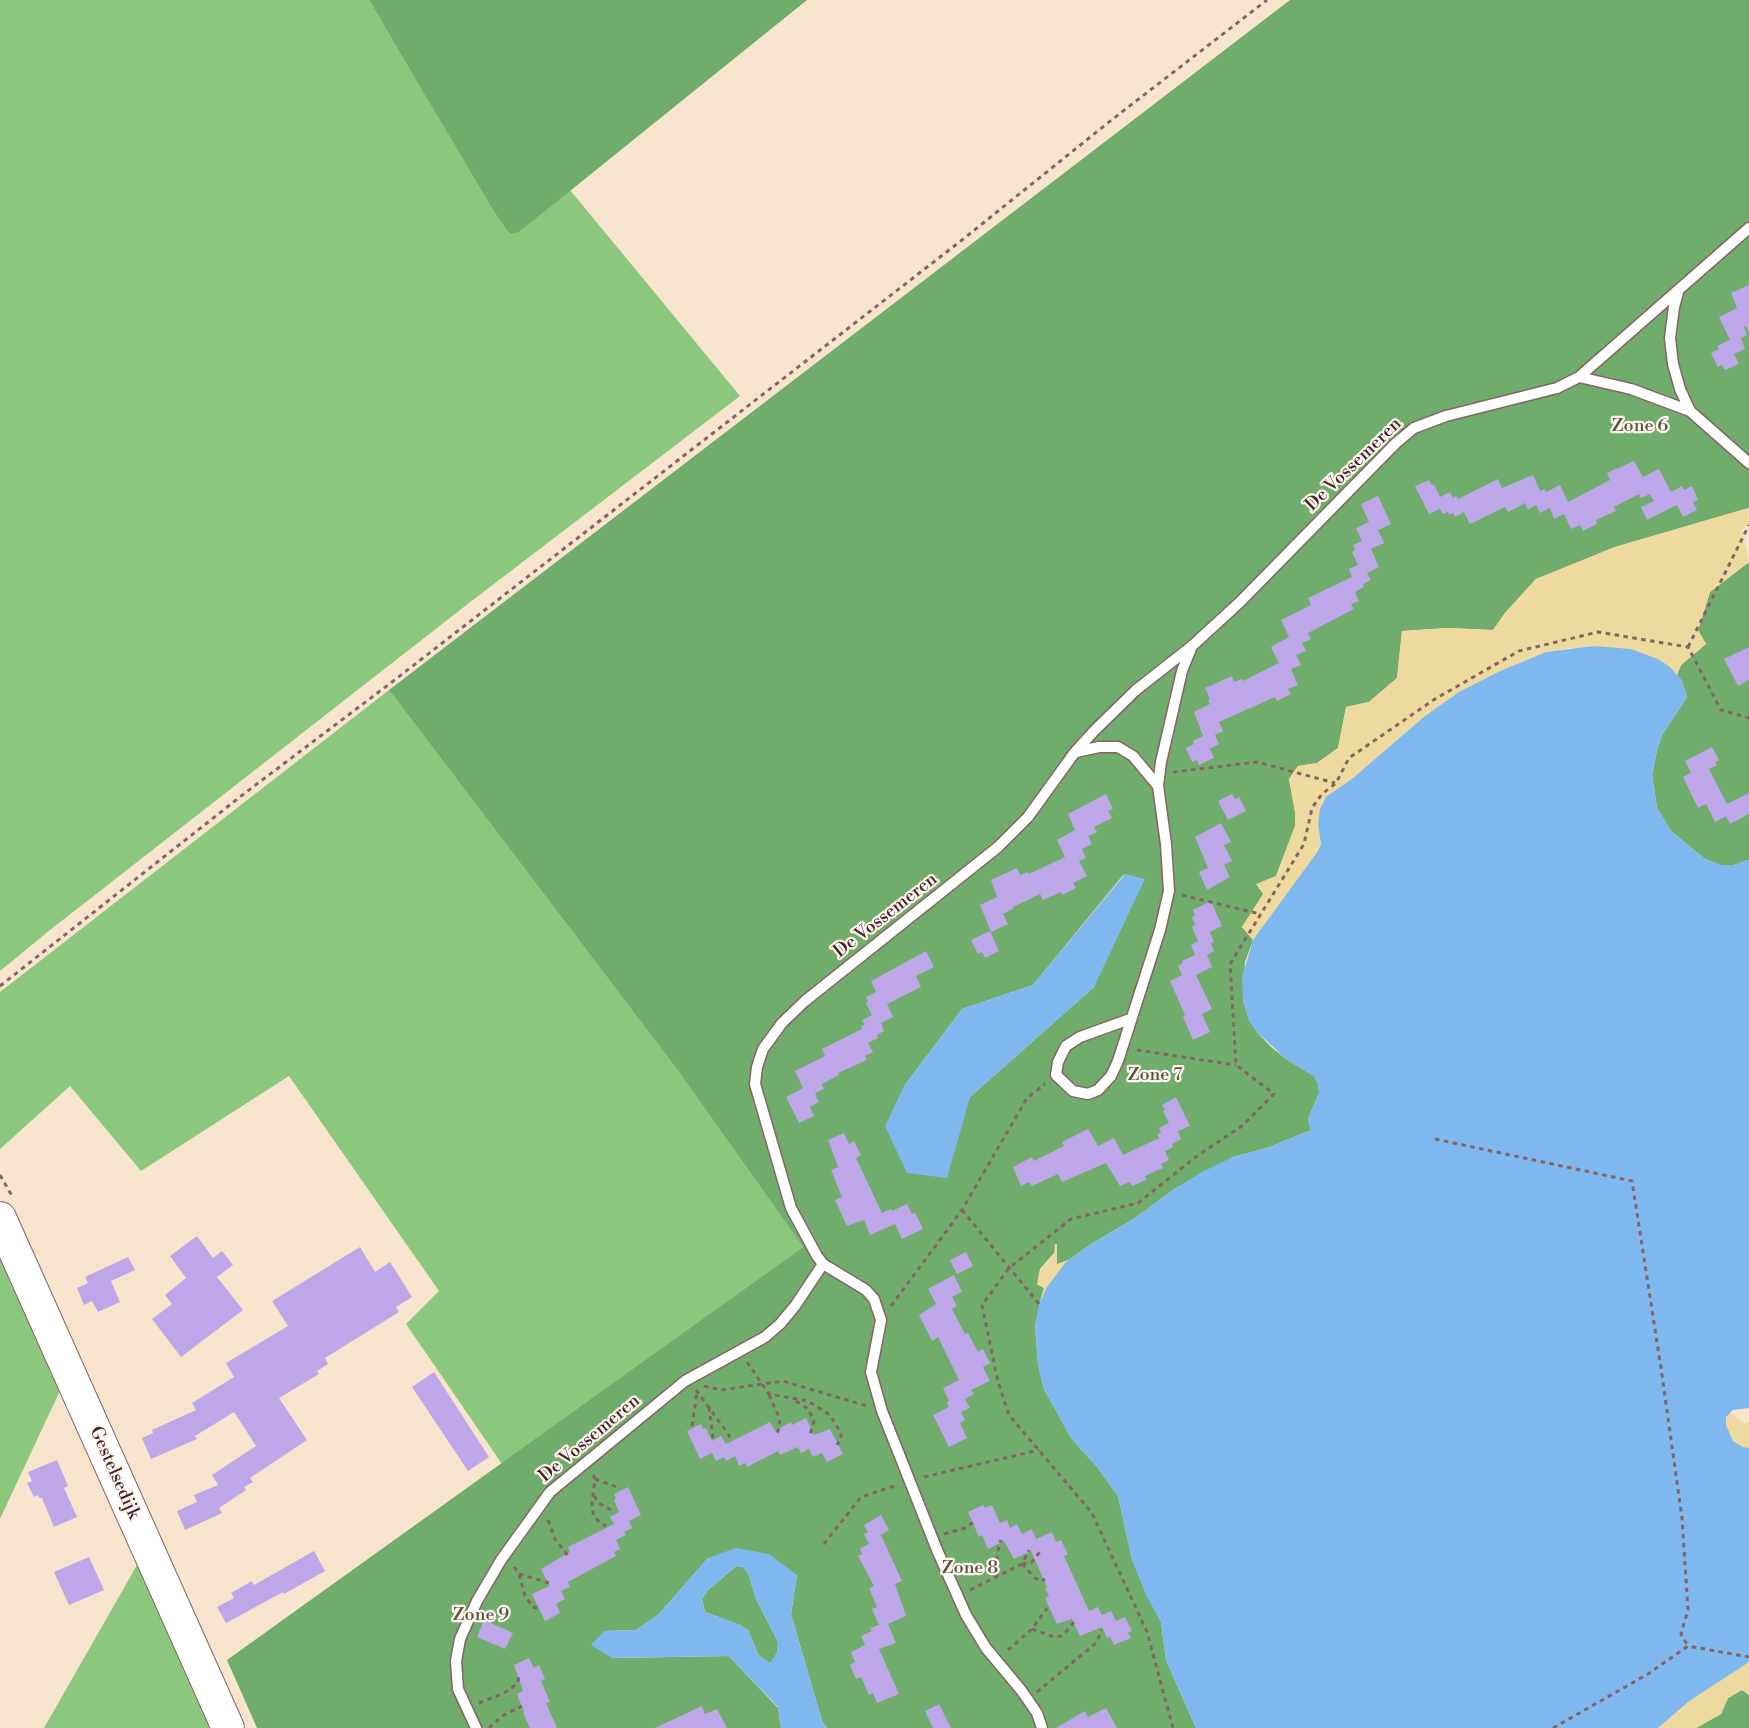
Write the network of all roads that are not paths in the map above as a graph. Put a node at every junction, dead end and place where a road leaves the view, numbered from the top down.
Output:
1 (1749, 228) edge
2 (1680, 288) junction
3 (1579, 377) junction
4 (1690, 411) junction
5 (1749, 463) edge
6 (1192, 646) junction
7 (1075, 752) junction
8 (1158, 786) junction
9 (1130, 1019) junction
10 (0, 1218) edge
11 (824, 1264) junction
12 (228, 1728) edge
13 (476, 1728) edge
14 (1042, 1728) edge

1 - 2 lane, De Vossemeren
2 - 3 lane, De Vossemeren
2 - 4 lane
3 - 4 lane
3 - 6 lane, De Vossemeren
4 - 5 lane
6 - 7 lane, De Vossemeren
6 - 8 lane, De Vossemeren
7 - 8 lane
7 - 11 lane, De Vossemeren
8 - 9 lane, De Vossemeren
9 - 9 lane, De Vossemeren
10 - 12 main road, Gestelsedijk
11 - 13 lane, De Vossemeren
11 - 14 lane, De Vossemeren

